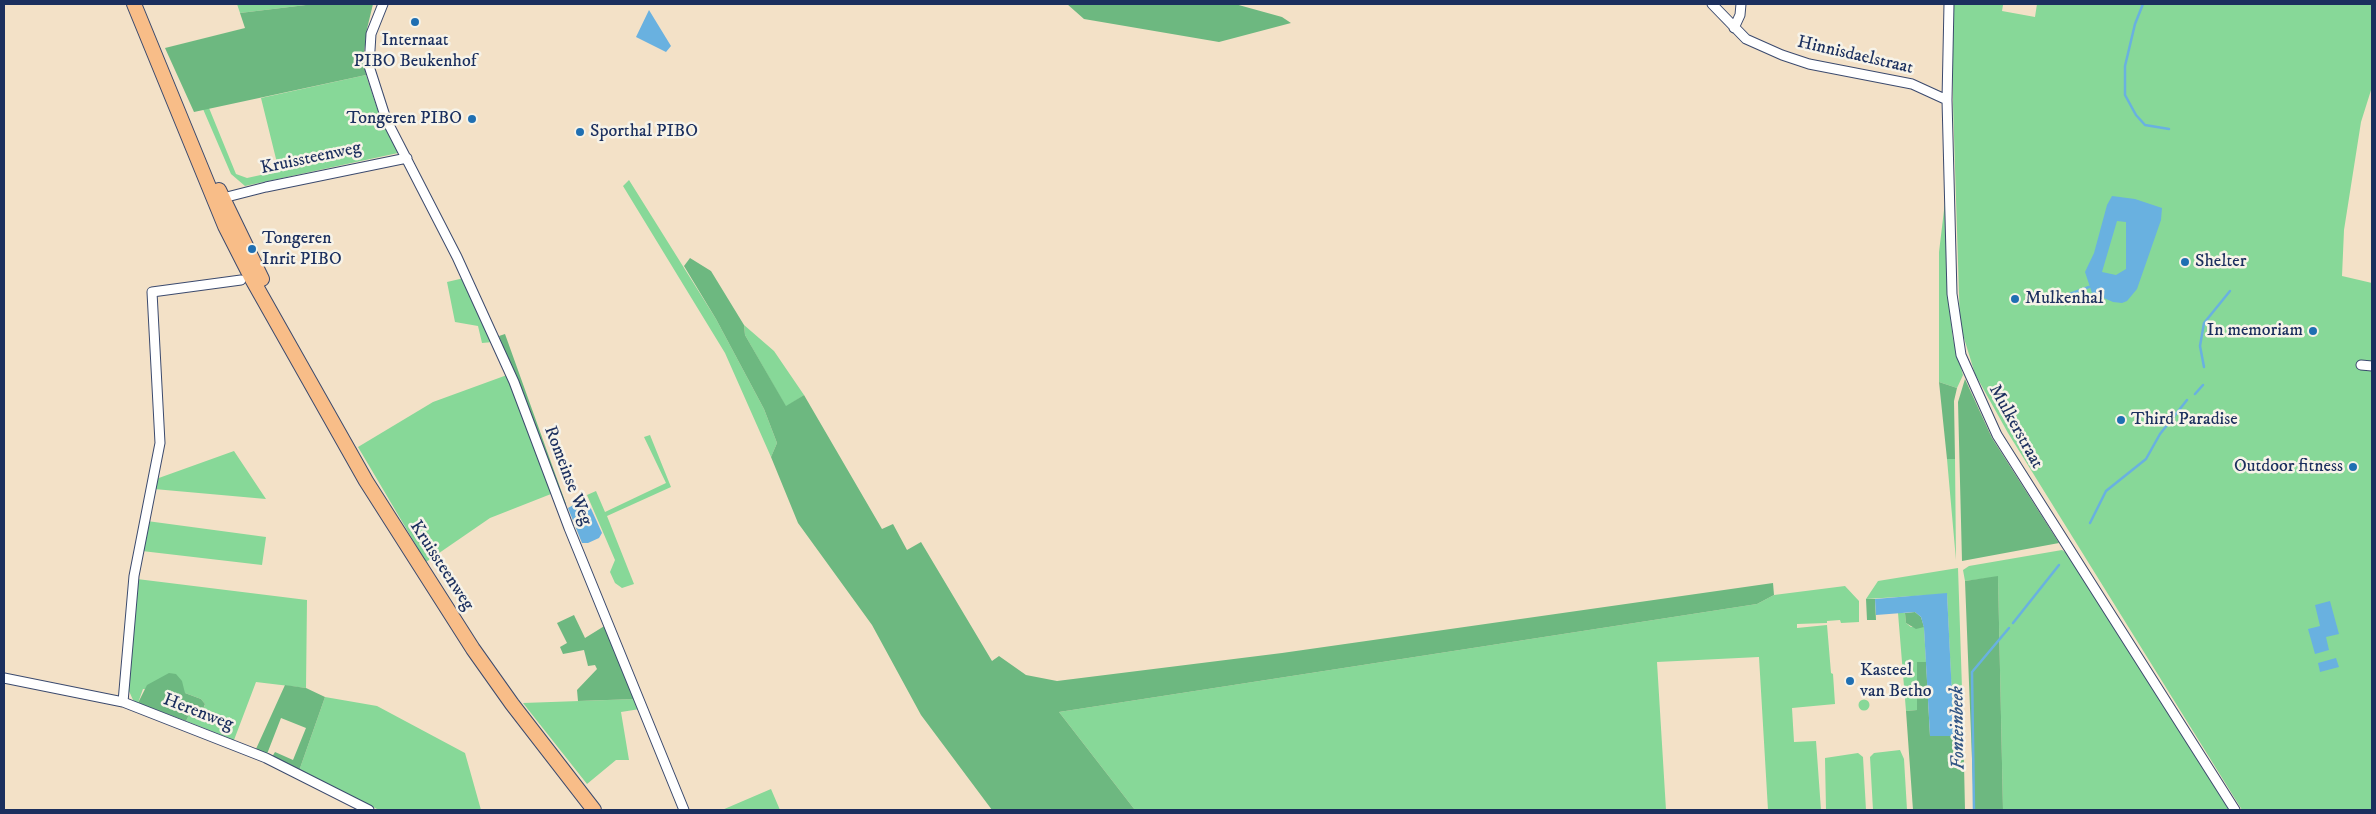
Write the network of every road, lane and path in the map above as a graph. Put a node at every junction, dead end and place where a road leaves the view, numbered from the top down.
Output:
1 (134, 4) edge
2 (383, 4) edge
3 (1712, 4) edge
4 (1741, 4) edge
5 (1949, 4) edge
6 (1734, 28) junction
7 (1947, 100) junction
8 (407, 158) junction
9 (219, 200) junction
10 (241, 280) dead end
11 (2361, 365) dead end
12 (2372, 366) edge
13 (4, 678) edge
14 (123, 702) junction
15 (369, 810) edge
16 (594, 810) edge
17 (684, 810) edge
18 (2235, 810) edge

1 - 9 main road, Kruissteenweg
2 - 8 street, Romeinse Weg
3 - 6 street, Hinnisdaelstraat
4 - 6 street
5 - 7 street, Mulkerstraat
6 - 7 street, Hinnisdaelstraat
7 - 18 street, Mulkerstraat
8 - 9 street, Kruissteenweg
8 - 17 street, Romeinse Weg
9 - 16 main road, Kruissteenweg
10 - 14 street
11 - 12 street
13 - 14 street, Herenweg
14 - 15 street, Herenweg

